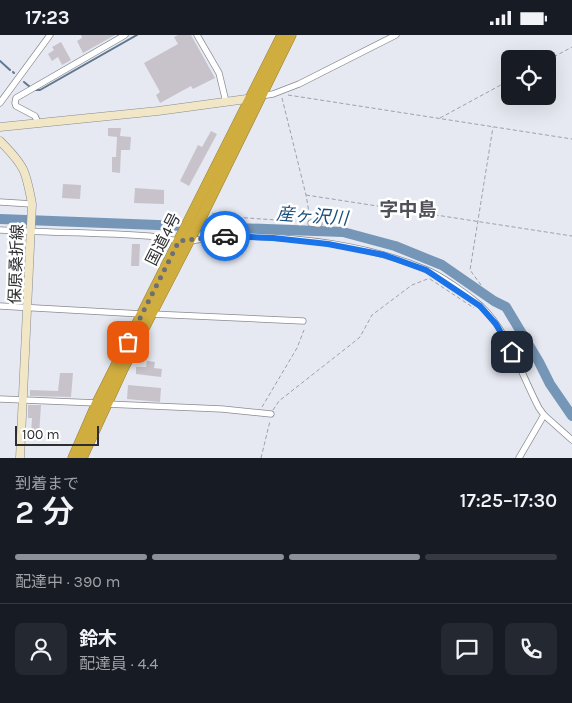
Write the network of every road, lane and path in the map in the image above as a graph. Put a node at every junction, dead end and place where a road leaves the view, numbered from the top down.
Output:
1 (50, 35) edge
2 (125, 35) edge
3 (197, 35) edge
4 (282, 35) edge
5 (291, 35) edge
6 (396, 35) edge
7 (572, 47) edge
8 (556, 56) edge
9 (501, 85) edge
10 (280, 91) junction
11 (255, 97) junction
12 (226, 102) junction
13 (0, 103) edge
14 (439, 118) junction
15 (38, 123) junction
16 (0, 127) edge
17 (493, 127) junction
18 (572, 139) edge
19 (0, 141) edge
20 (306, 195) junction
21 (0, 202) edge
22 (32, 204) junction
23 (199, 214) junction
24 (478, 221) junction
25 (311, 223) junction
26 (319, 224) dead end
27 (0, 230) edge
28 (31, 230) junction
29 (572, 235) edge
30 (184, 239) junction
31 (433, 273) junction
32 (429, 279) junction
33 (481, 285) dead end
34 (0, 306) edge
35 (28, 307) junction
36 (476, 310) dead end
37 (147, 314) junction
38 (303, 321) dead end
39 (304, 330) dead end
40 (0, 399) edge
41 (23, 400) junction
42 (102, 404) junction
43 (259, 413) junction
44 (271, 414) junction
45 (544, 415) junction
46 (572, 440) edge
47 (20, 458) edge
48 (73, 458) edge
49 (82, 458) edge
50 (261, 458) edge
51 (518, 458) edge

1 - 13 street
2 - 15 street
3 - 12 street
4 - 11 highway, 国道4号
5 - 11 highway, 国道4号
6 - 10 street
7 - 8 path
9 - 14 path
10 - 11 street
10 - 14 path
10 - 20 path
11 - 12 main road
11 - 23 highway, 国道4号
12 - 15 main road
14 - 17 path
15 - 16 main road
17 - 18 path
17 - 24 path
19 - 22 main road, 保原桑折線
20 - 24 path
20 - 25 path
21 - 22 street
22 - 28 main road, 保原桑折線
23 - 25 path
23 - 30 highway, 国道4号
24 - 29 path
24 - 33 path
25 - 26 street
27 - 28 street
28 - 30 street
28 - 35 main road, 保原桑折線
30 - 31 street
30 - 37 highway, 国道4号
31 - 32 path
31 - 45 street
32 - 36 path
32 - 44 path
34 - 35 street
35 - 37 street
35 - 41 main road, 保原桑折線
37 - 38 street
37 - 42 highway, 国道4号
39 - 43 path
40 - 41 street
41 - 42 street
41 - 47 main road, 保原桑折線
42 - 43 street
42 - 48 highway, 国道4号
42 - 49 highway, 国道4号
43 - 44 street
44 - 50 path
45 - 46 street
45 - 51 street

